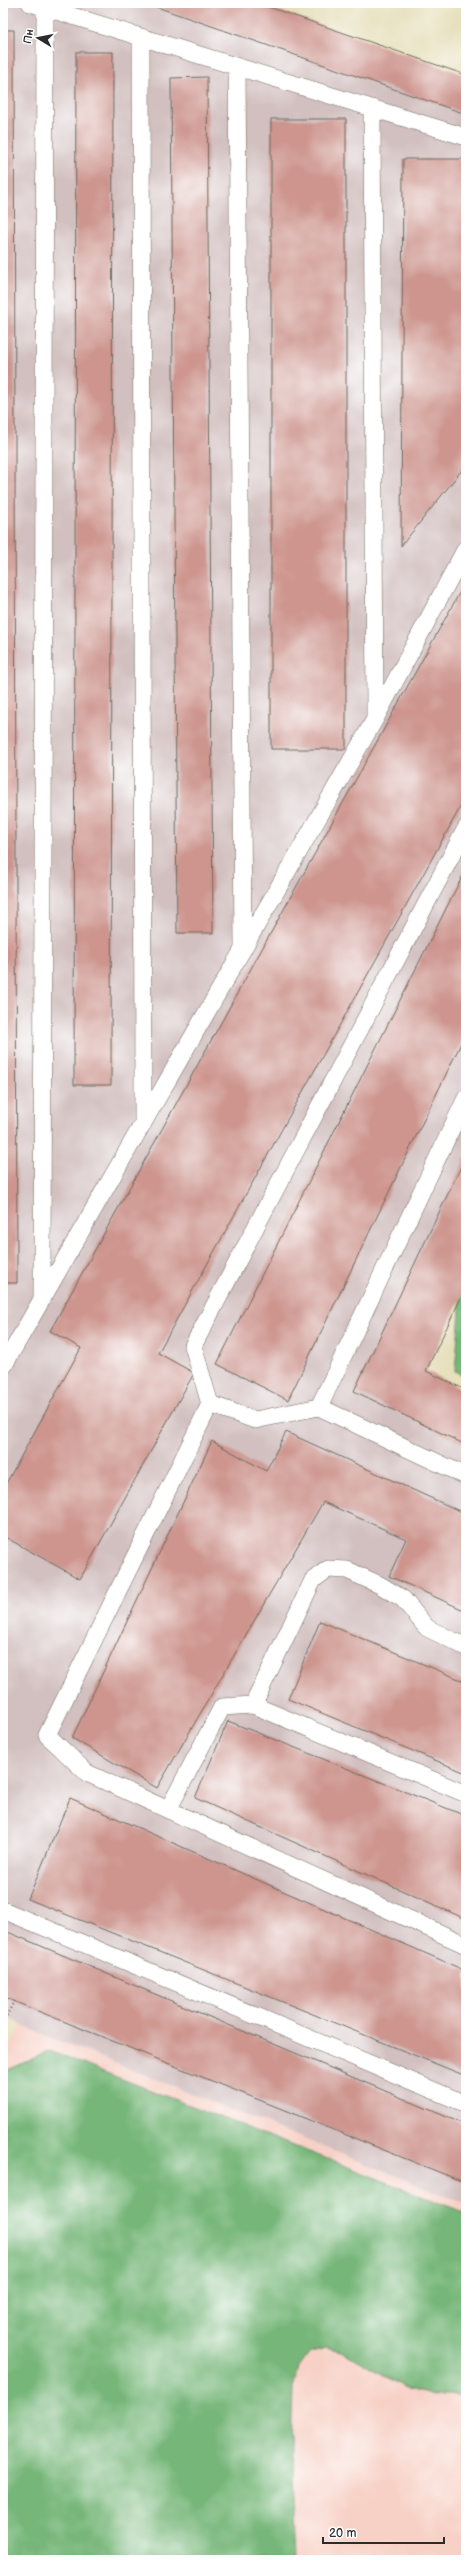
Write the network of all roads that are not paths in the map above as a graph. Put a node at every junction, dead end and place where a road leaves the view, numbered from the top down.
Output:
1 (37, 5) edge
2 (141, 37) junction
3 (237, 67) junction
4 (372, 108) junction
5 (466, 137) edge
6 (466, 548) edge
7 (375, 719) junction
8 (466, 828) edge
9 (243, 949) junction
10 (466, 1098) edge
11 (143, 1124) junction
12 (42, 1298) junction
13 (3, 1367) edge
14 (210, 1404) junction
15 (319, 1407) junction
16 (466, 1476) edge
17 (466, 1647) edge
18 (253, 1705) junction
19 (466, 1794) edge
20 (168, 1810) junction
21 (3, 1910) edge
22 (466, 1945) edge
23 (466, 2104) edge

1 - 2 lane
1 - 12 lane
2 - 3 lane
2 - 11 lane
3 - 4 lane
3 - 9 lane
4 - 5 lane
4 - 7 lane
6 - 7 lane
7 - 9 lane
8 - 14 lane
9 - 11 lane
10 - 15 lane
11 - 12 lane
12 - 13 lane
14 - 15 lane
14 - 20 lane
15 - 16 lane
17 - 18 lane
18 - 19 lane
18 - 20 lane
20 - 22 lane
21 - 23 lane

